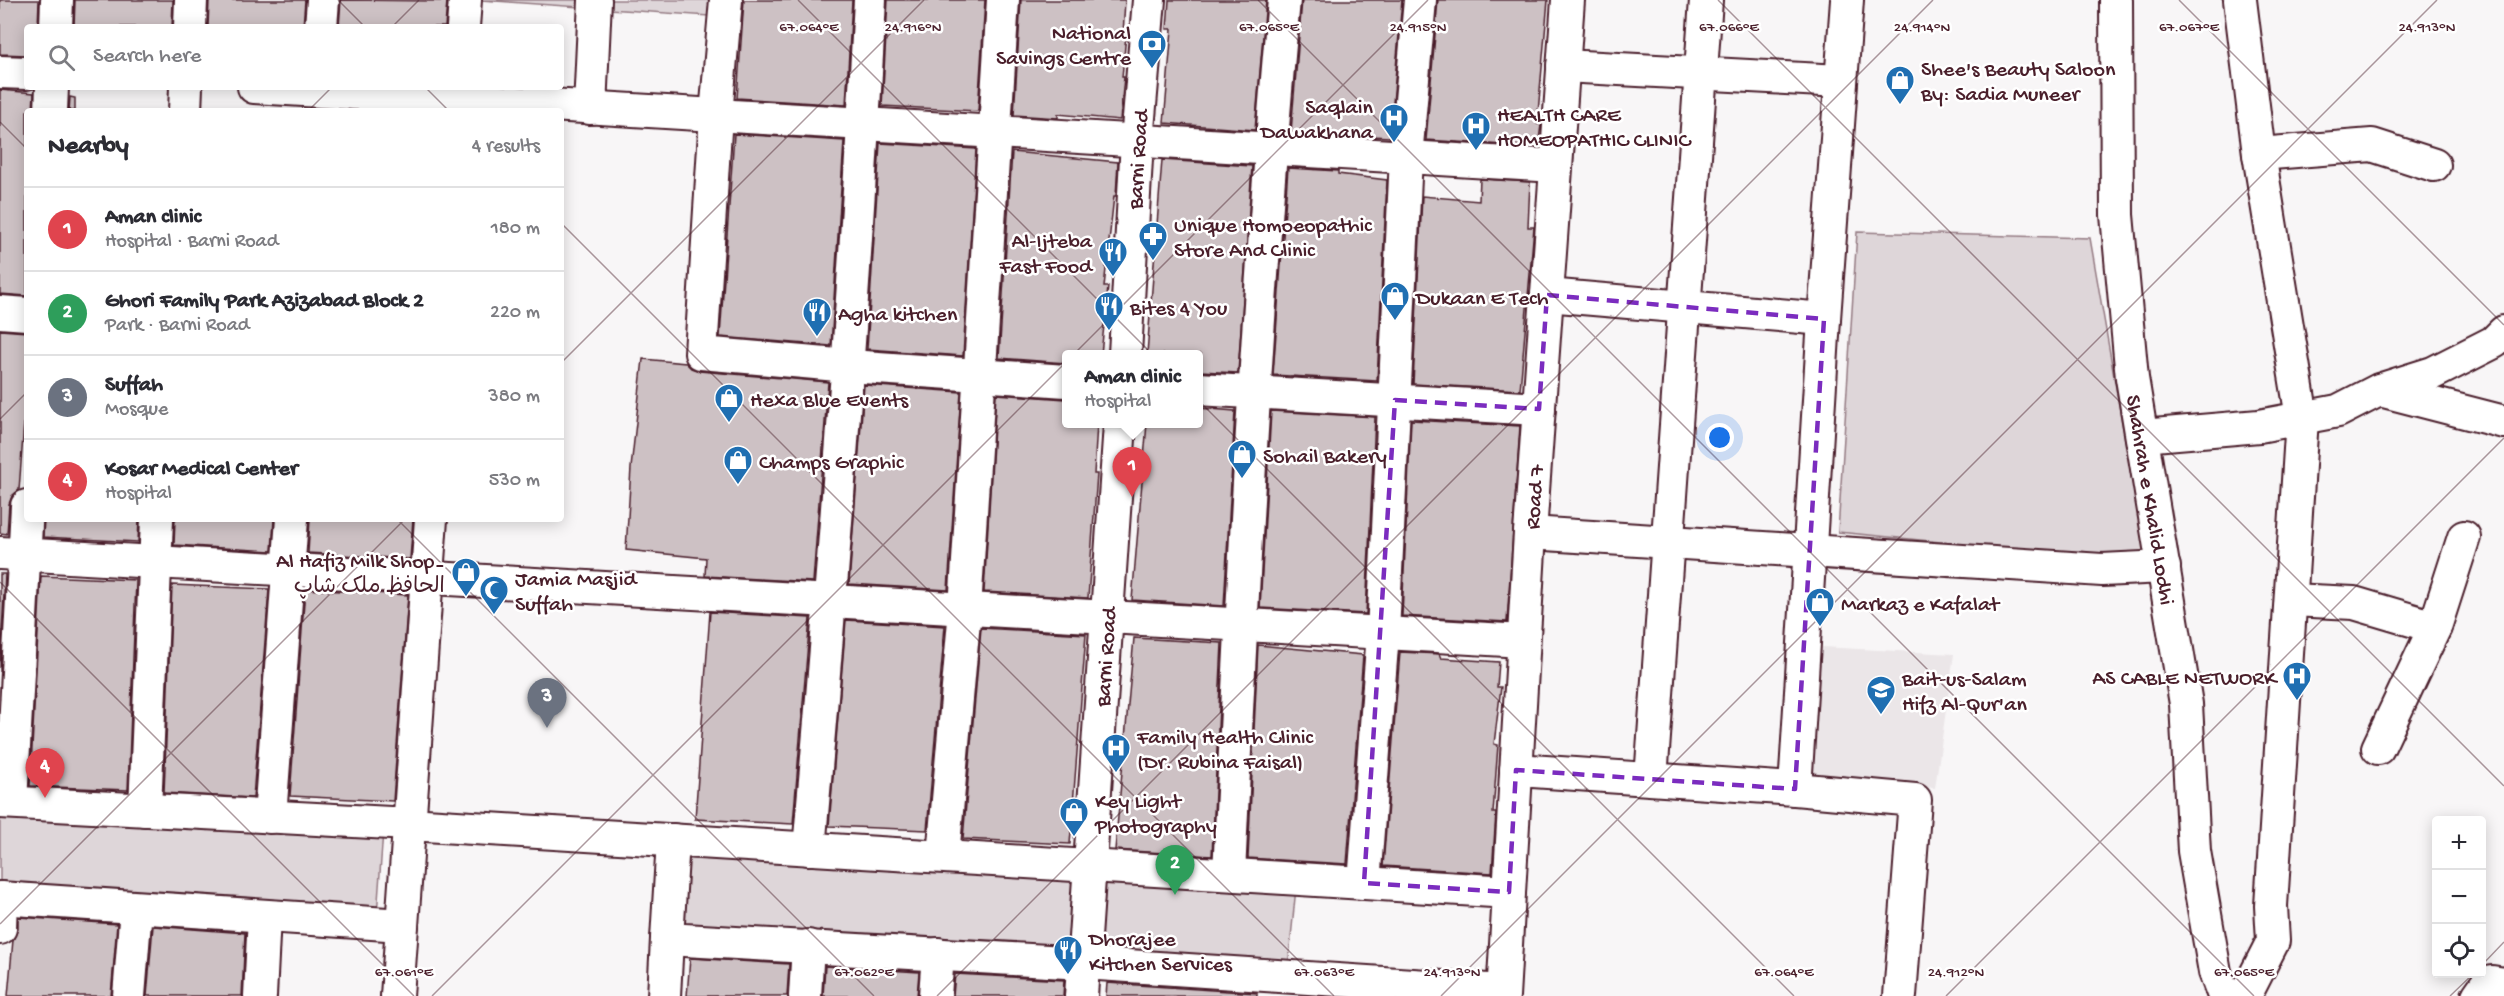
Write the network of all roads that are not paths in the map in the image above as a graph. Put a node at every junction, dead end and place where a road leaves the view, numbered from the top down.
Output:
1 (57, 0) edge
2 (191, 0) edge
3 (323, 0) edge
4 (465, 0) edge
5 (595, 0) edge
6 (726, 0) edge
7 (870, 0) edge
8 (1003, 0) edge
9 (1149, 0) edge
10 (1284, 0) edge
11 (1420, 0) edge
12 (1568, 0) edge
13 (1706, 0) edge
14 (1847, 0) edge
15 (2116, 0) edge
16 (2240, 0) edge
17 (56, 24) edge
18 (190, 24) edge
19 (321, 24) edge
20 (463, 24) edge
21 (1563, 66) junction
22 (0, 72) edge
23 (24, 73) edge
24 (1701, 74) junction
25 (1841, 81) junction
26 (52, 90) edge
27 (186, 90) edge
28 (275, 90) edge
29 (318, 96) edge
30 (462, 99) edge
31 (51, 108) edge
32 (185, 108) edge
33 (590, 108) junction
34 (716, 115) junction
35 (864, 124) junction
36 (993, 132) junction
37 (1137, 141) junction
38 (1270, 149) junction
39 (2259, 154) junction
40 (1406, 157) junction
41 (2434, 165) dead end
42 (1556, 166) junction
43 (1547, 295) junction
44 (1684, 307) junction
45 (0, 312) edge
46 (24, 314) edge
47 (1824, 319) junction
48 (2504, 332) edge
49 (1125, 350) edge
50 (849, 366) junction
51 (981, 375) junction
52 (1062, 381) edge
53 (1203, 389) edge
54 (2379, 390) junction
55 (1255, 392) junction
56 (1395, 400) junction
57 (1539, 409) junction
58 (2302, 418) junction
59 (2504, 422) edge
60 (1120, 428) edge
61 (2142, 436) junction
62 (24, 516) edge
63 (157, 522) edge
64 (292, 522) edge
65 (431, 522) edge
66 (1530, 533) junction
67 (2464, 537) dead end
68 (1668, 542) junction
69 (1811, 552) junction
70 (12, 554) edge
71 (154, 562) junction
72 (2164, 567) junction
73 (289, 570) junction
74 (426, 578) junction
75 (2291, 600) junction
76 (831, 601) junction
77 (965, 609) junction
78 (1107, 617) junction
79 (1241, 624) junction
80 (2435, 627) junction
81 (1383, 633) junction
82 (1523, 641) junction
83 (2378, 748) dead end
84 (1516, 770) junction
85 (1651, 779) junction
86 (1795, 789) junction
87 (5, 802) edge
88 (145, 810) junction
89 (270, 817) junction
90 (409, 824) junction
91 (673, 840) junction
92 (809, 849) junction
93 (943, 856) junction
94 (1089, 866) junction
95 (1229, 874) junction
96 (1364, 883) junction
97 (1509, 892) junction
98 (0, 908) edge
99 (136, 908) junction
100 (264, 916) junction
101 (402, 925) junction
102 (667, 939) junction
103 (808, 946) junction
104 (938, 954) junction
105 (1083, 963) junction
106 (1219, 984) edge
107 (2504, 984) edge
108 (1350, 988) edge
109 (1503, 994) edge
110 (129, 996) edge
111 (260, 996) edge
112 (397, 996) edge
113 (664, 996) edge
114 (804, 996) edge
115 (936, 996) edge
116 (1081, 996) edge
117 (1900, 996) edge
118 (2224, 996) edge
119 (2245, 996) edge
120 (2478, 996) edge

1 - 17 street
2 - 18 street
3 - 19 street
4 - 20 street
5 - 33 street
6 - 34 street
7 - 35 street
8 - 36 street
9 - 37 street, Barni Road
10 - 38 street
11 - 40 street
12 - 21 street, Road 7
13 - 24 street
14 - 25 street
15 - 61 street, Shahrah e Khalid Lodhi
16 - 39 street
21 - 24 street
21 - 42 street, Road 7
22 - 23 street
24 - 25 street
24 - 44 street
25 - 47 street
26 - 31 street
27 - 32 street
28 - 29 street
29 - 30 street
30 - 33 street
33 - 34 street
34 - 35 street
34 - 50 street
35 - 36 street
35 - 50 street
36 - 37 street
36 - 51 street
37 - 38 street
37 - 49 street, Barni Road
38 - 40 street
38 - 55 street
39 - 41 street
39 - 58 street
40 - 42 street
40 - 56 street
42 - 43 street, Road 7
43 - 44 street
43 - 57 street, Road 7
44 - 47 street
44 - 68 street
45 - 46 street
47 - 69 street
48 - 54 street
50 - 51 street
50 - 76 street
51 - 52 street
51 - 77 street
53 - 55 street
54 - 58 street
54 - 59 street
55 - 56 street
55 - 79 street
56 - 57 street
56 - 81 street
57 - 66 street, Road 7
58 - 61 street
58 - 75 street
60 - 78 street, Barni Road
61 - 72 street, Shahrah e Khalid Lodhi
62 - 70 street
63 - 71 street
64 - 73 street
65 - 74 street
66 - 68 street
66 - 82 street, Road 7
67 - 80 street
68 - 69 street
68 - 85 street
69 - 72 street
69 - 86 street
70 - 71 street
70 - 87 street
71 - 73 street
71 - 88 street
72 - 118 street, Shahrah e Khalid Lodhi
73 - 74 street
73 - 89 street
74 - 76 street
74 - 90 street
75 - 80 street
75 - 119 street
76 - 77 street
76 - 92 street
77 - 78 street
77 - 93 street
78 - 79 street
78 - 94 street, Barni Road
79 - 81 street
79 - 95 street
80 - 83 street
81 - 82 street
81 - 96 street
82 - 84 street, Road 7
84 - 85 street
84 - 97 street, Road 7
85 - 86 street
86 - 117 street
87 - 88 street
88 - 89 street
89 - 90 street
90 - 91 street
90 - 101 street
91 - 92 street
91 - 102 street
92 - 93 street
93 - 94 street
94 - 95 street
94 - 105 street, Barni Road
95 - 96 street
96 - 97 street
97 - 109 street, Road 7
98 - 99 street
99 - 100 street
99 - 110 street
100 - 101 street
100 - 111 street
101 - 112 street
102 - 103 street
102 - 113 street
103 - 104 street
103 - 114 street
104 - 105 street
104 - 115 street
105 - 106 street
105 - 116 street, Barni Road
106 - 108 street
107 - 120 street
108 - 109 street

